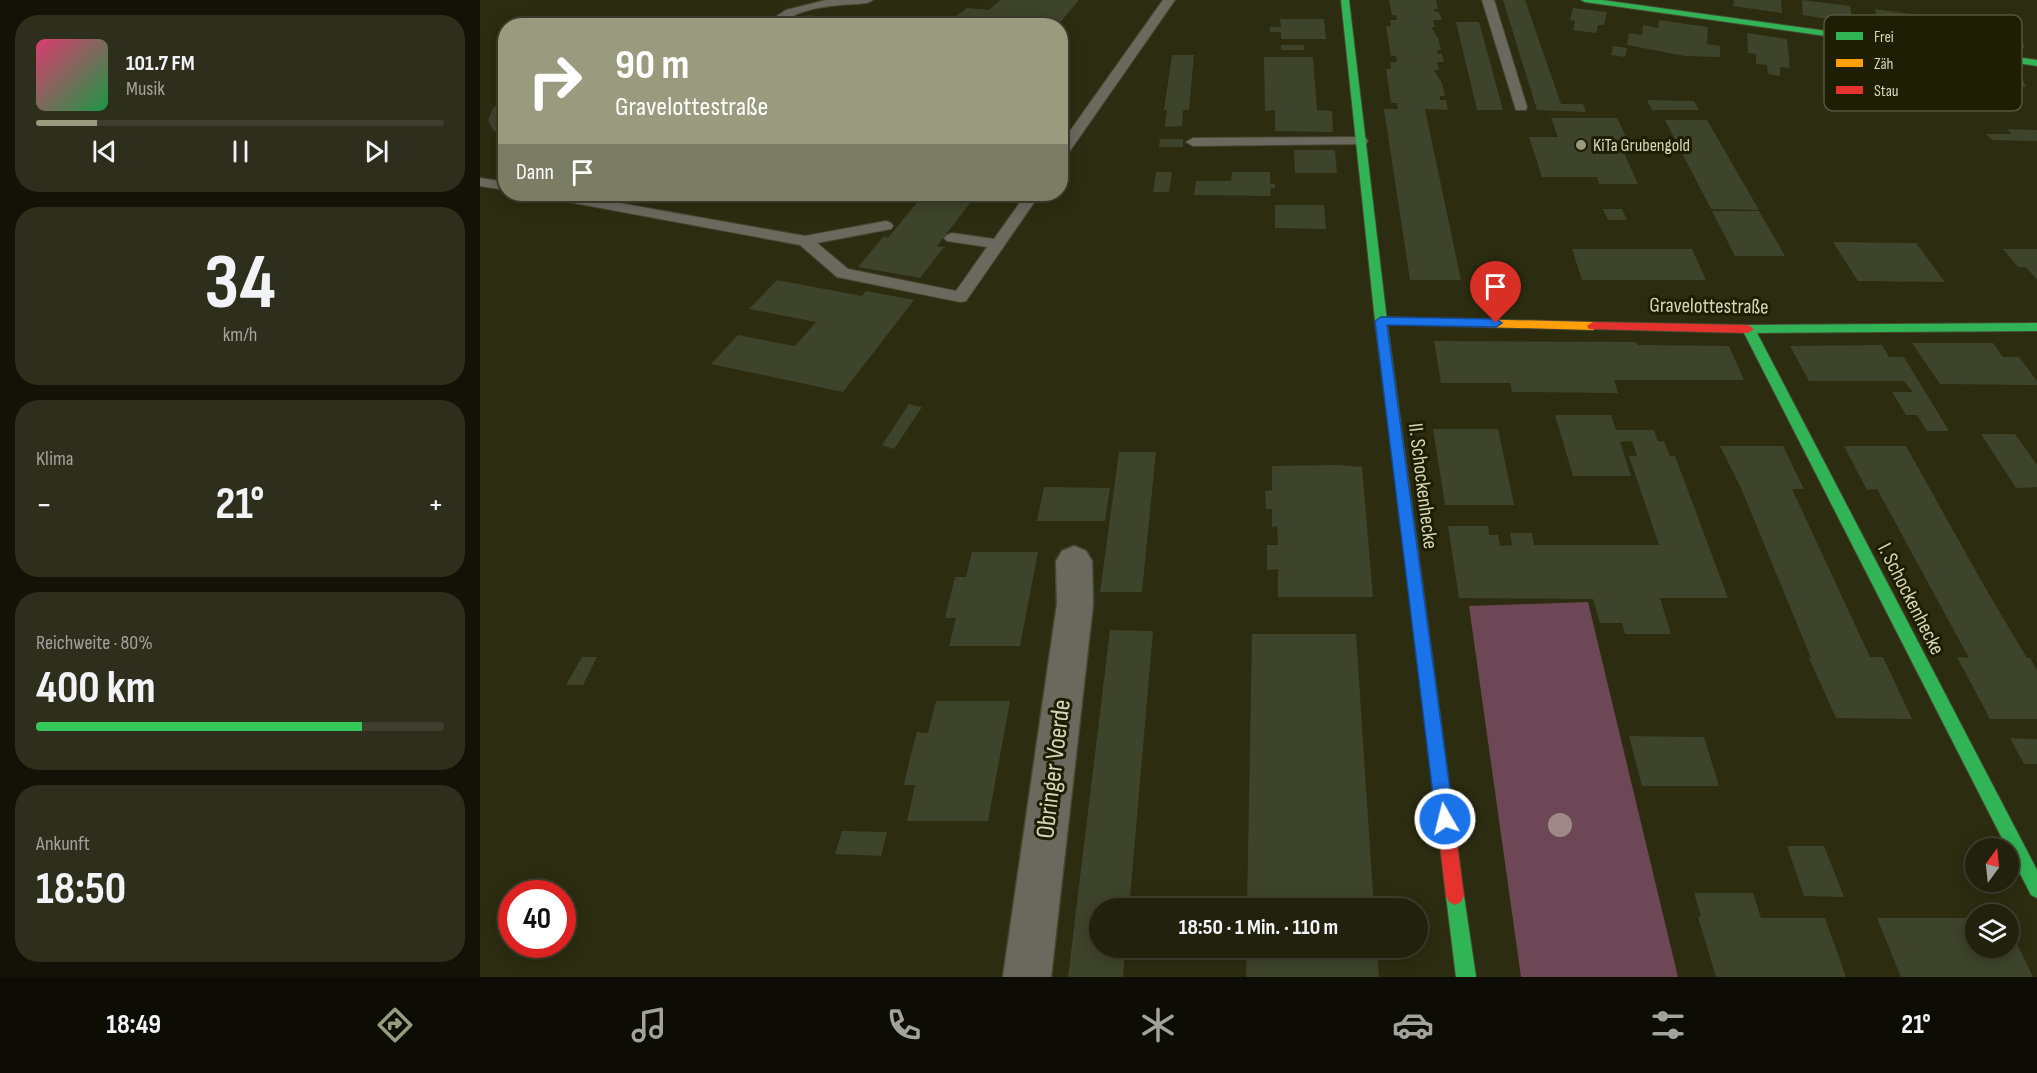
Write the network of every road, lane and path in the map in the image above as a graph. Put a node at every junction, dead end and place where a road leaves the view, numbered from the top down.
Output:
1 (867, 0) edge
2 (1169, 0) edge
3 (1345, 0) edge
4 (1488, 0) edge
5 (1585, 0) edge
6 (777, 18) edge
7 (1824, 33) edge
8 (2022, 61) edge
9 (2037, 63) edge
10 (1521, 107) dead end
11 (1361, 141) junction
12 (1193, 142) dead end
13 (1068, 144) edge
14 (480, 182) edge
15 (498, 185) edge
16 (585, 201) edge
17 (1028, 201) edge
18 (886, 226) dead end
19 (952, 238) dead end
20 (805, 241) junction
21 (998, 244) junction
22 (1381, 321) junction
23 (2037, 327) edge
24 (1749, 329) junction
25 (1074, 561) dead end
26 (2037, 889) edge
27 (1027, 977) edge
28 (1466, 977) edge

1 - 6 lane
2 - 13 lane
3 - 11 street, II. Schockenhecke
4 - 10 lane
5 - 7 street
8 - 9 street
11 - 12 lane
11 - 22 street, II. Schockenhecke
14 - 15 lane
16 - 20 lane
17 - 21 lane
18 - 20 lane
19 - 21 lane
20 - 21 lane
22 - 24 street, Gravelottestraße
22 - 28 street, II. Schockenhecke
23 - 24 street, Gravelottestraße
24 - 26 street, I. Schockenhecke
25 - 27 street, Obringer Voerde

